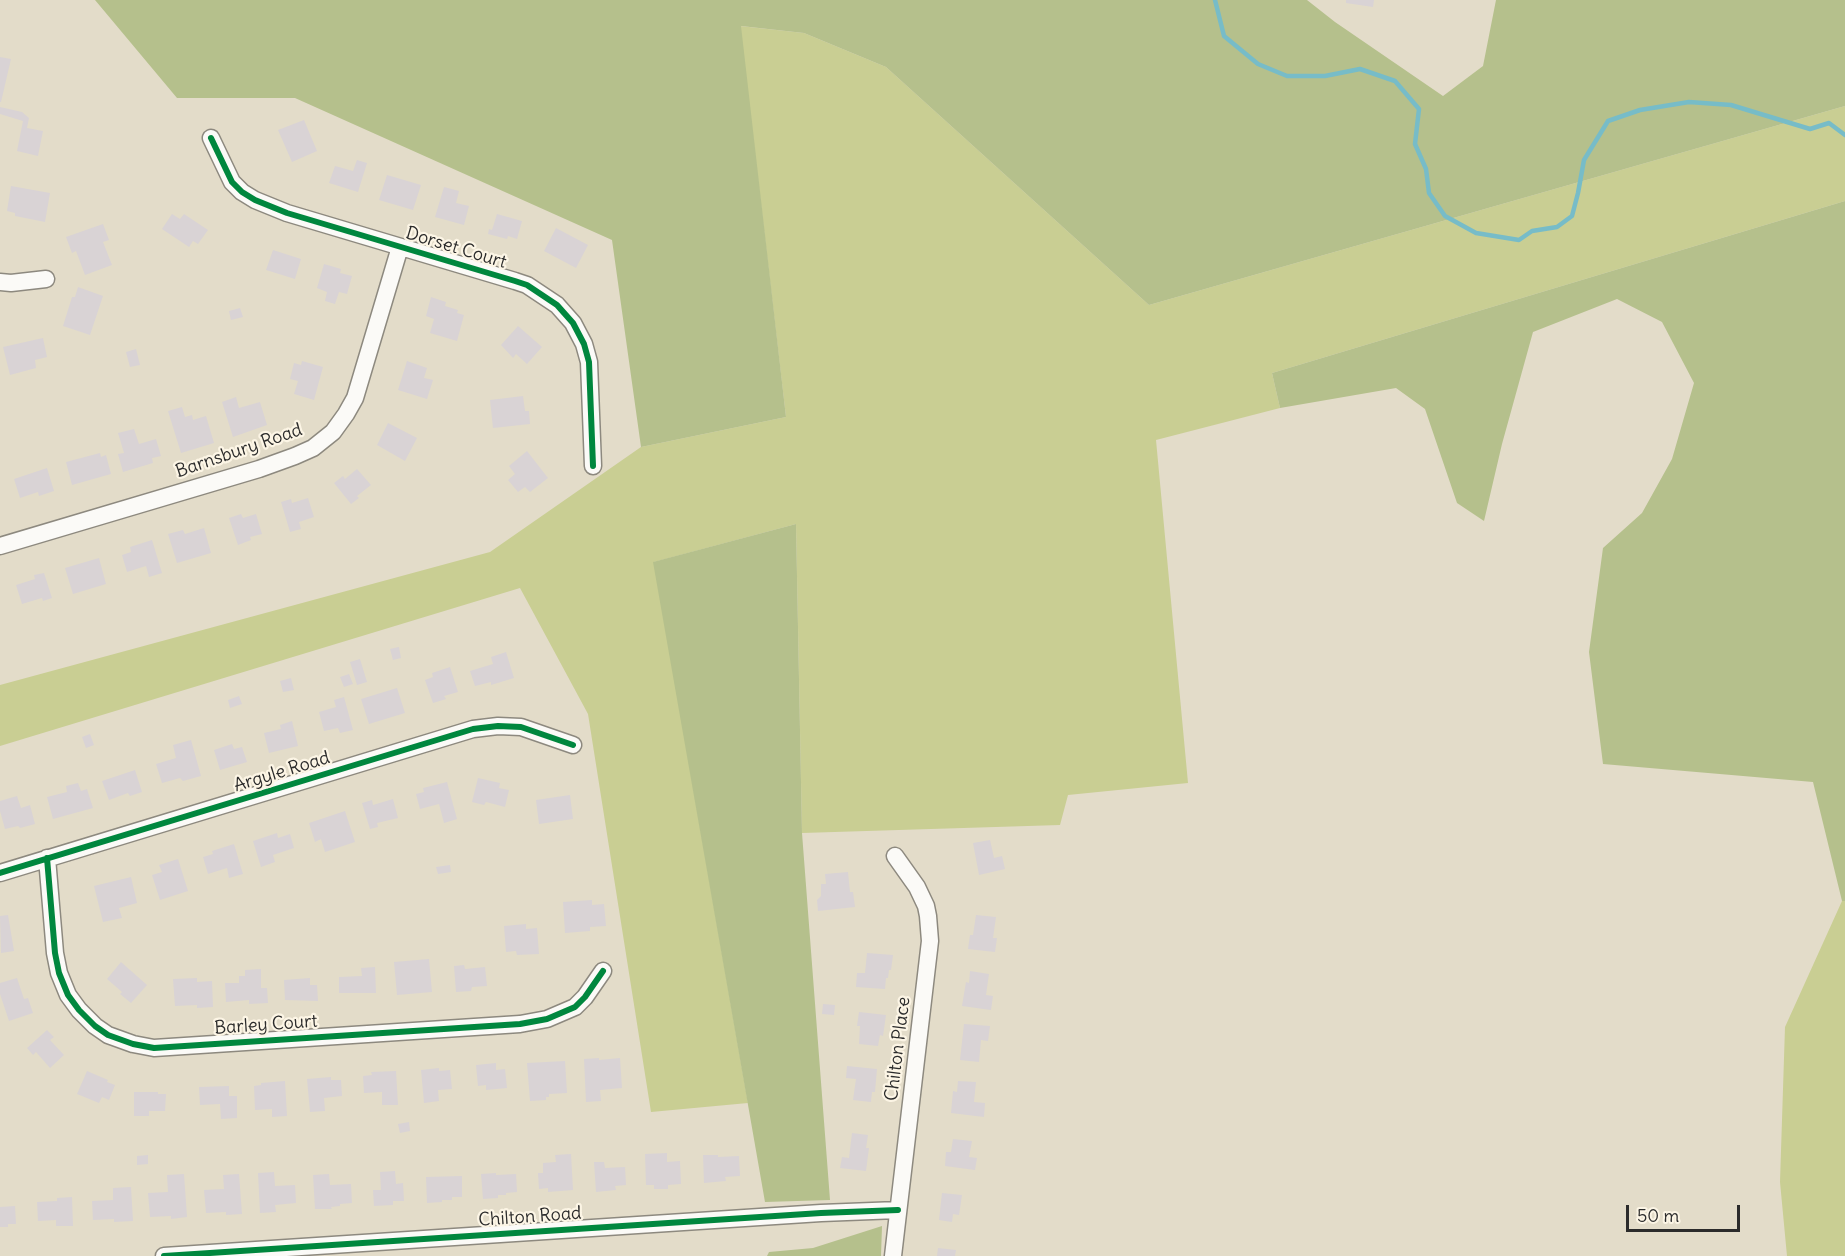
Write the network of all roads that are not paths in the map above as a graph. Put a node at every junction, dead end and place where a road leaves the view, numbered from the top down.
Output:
1 (211, 138) dead end
2 (400, 247) junction
3 (46, 279) dead end
4 (0, 282) edge
5 (593, 466) dead end
6 (0, 546) edge
7 (573, 745) dead end
8 (895, 856) dead end
9 (47, 858) junction
10 (0, 873) edge
11 (603, 971) dead end
12 (898, 1210) junction
13 (164, 1256) edge
14 (893, 1256) edge

1 - 2 street, Dorset Court
2 - 5 street, Dorset Court
2 - 6 street, Barnsbury Road
3 - 4 street
7 - 9 street, Argyle Road
8 - 12 street, Chilton Place
9 - 10 street, Argyle Road
9 - 11 street, Barley Court
12 - 13 street, Chilton Road
12 - 14 street, Chilton Place

